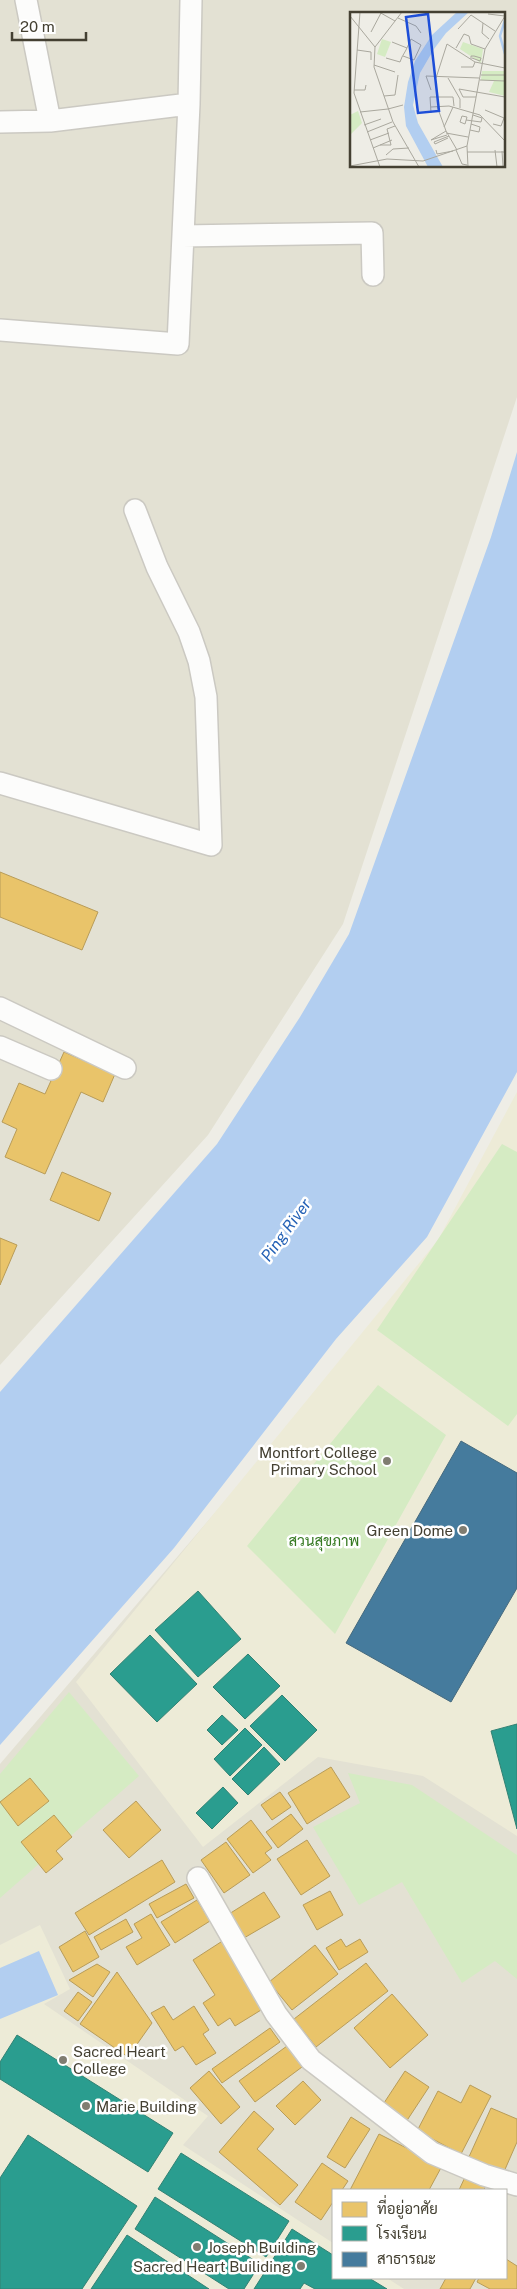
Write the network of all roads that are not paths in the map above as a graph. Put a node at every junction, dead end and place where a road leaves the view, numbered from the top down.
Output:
1 (26, 0) edge
2 (191, 0) edge
3 (189, 104) junction
4 (50, 121) junction
5 (0, 122) edge
6 (183, 236) junction
7 (373, 275) dead end
8 (0, 330) edge
9 (135, 510) dead end
10 (0, 783) edge
11 (0, 1008) edge
12 (0, 1046) edge
13 (125, 1068) dead end
14 (51, 1069) dead end
15 (198, 1878) dead end
16 (517, 2185) edge

1 - 4 street
2 - 3 street
3 - 4 street
3 - 6 street
4 - 5 street
6 - 7 street
6 - 8 street
9 - 10 street
11 - 13 street
12 - 14 street
15 - 16 street

